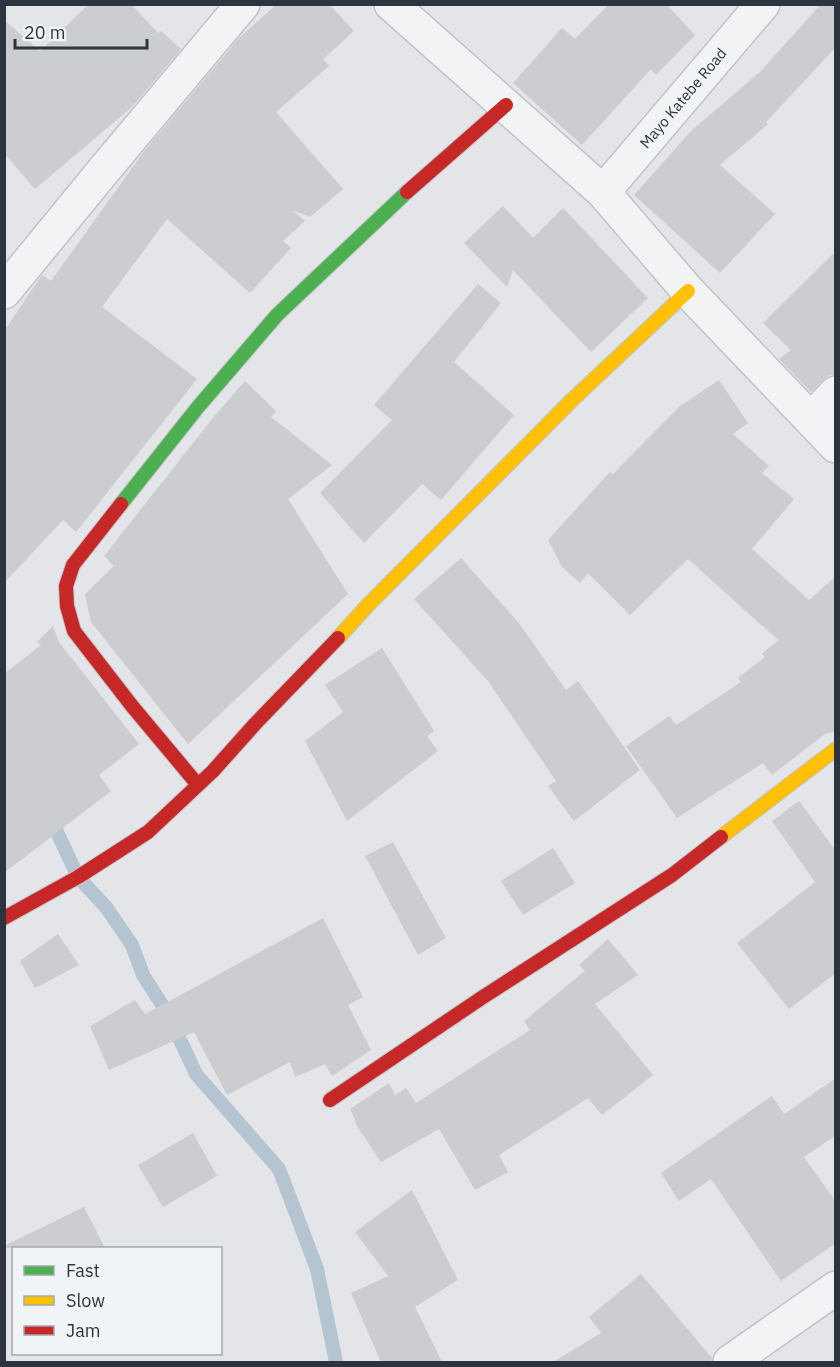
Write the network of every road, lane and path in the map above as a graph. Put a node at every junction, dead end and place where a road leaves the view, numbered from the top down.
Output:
1 (243, 4) edge
2 (391, 4) edge
3 (763, 4) edge
4 (506, 105) junction
5 (603, 192) junction
6 (688, 291) junction
7 (4, 292) edge
8 (836, 393) edge
9 (811, 419) junction
10 (836, 446) edge
11 (836, 749) edge
12 (198, 785) junction
13 (4, 918) edge
14 (330, 1100) dead end
15 (836, 1288) edge
16 (730, 1362) edge

1 - 7 street
2 - 4 street
3 - 5 street, Mayo Katebe Road
4 - 5 street
4 - 12 street
5 - 6 street
6 - 9 street
6 - 12 street
8 - 9 street
9 - 10 street
11 - 14 street
12 - 13 street
15 - 16 street

